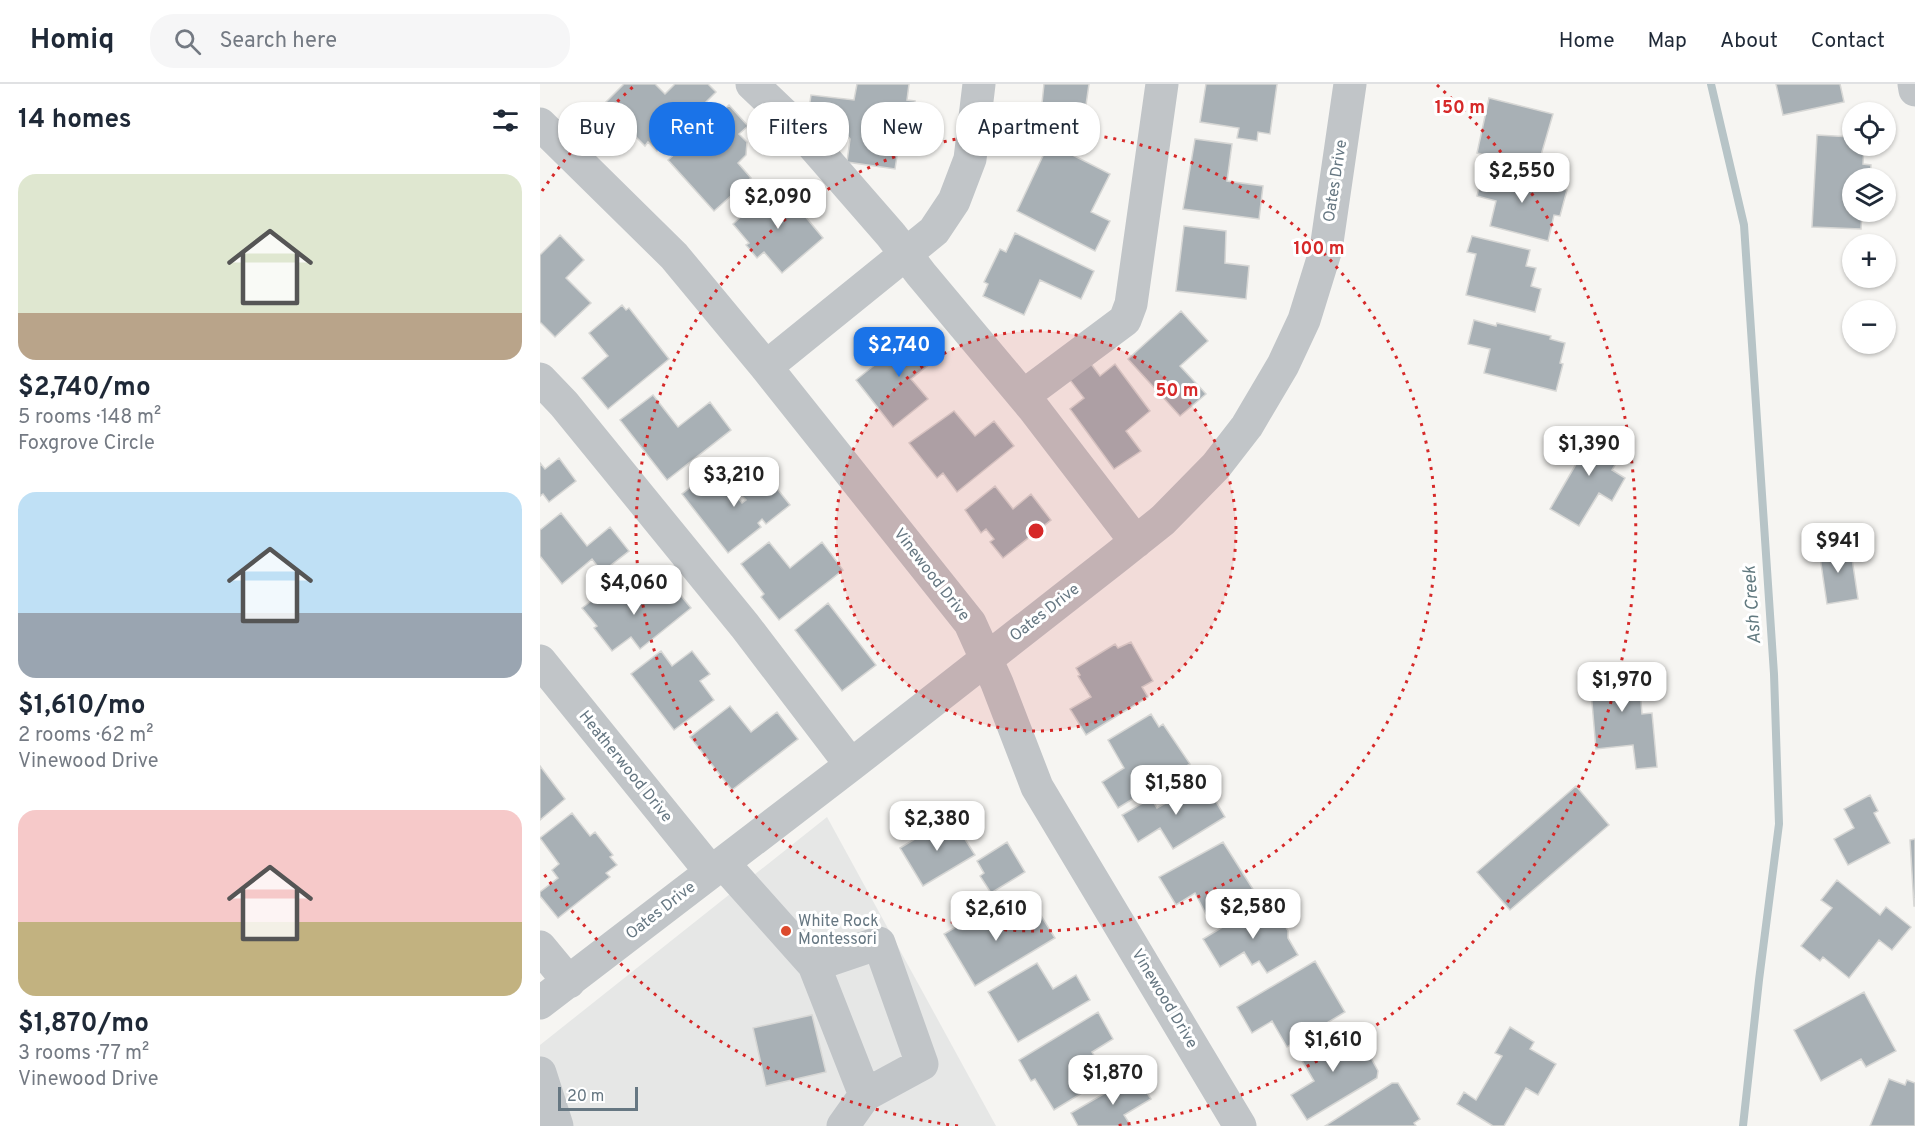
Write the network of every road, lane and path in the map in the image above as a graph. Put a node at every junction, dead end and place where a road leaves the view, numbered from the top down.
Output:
1 (752, 84) edge
2 (979, 84) edge
3 (1162, 84) edge
4 (1350, 84) edge
5 (1914, 84) edge
6 (1915, 90) edge
7 (540, 124) edge
8 (906, 255) junction
9 (766, 367) junction
10 (540, 379) edge
11 (1023, 396) junction
12 (1136, 542) junction
13 (986, 658) junction
14 (540, 661) edge
15 (851, 765) junction
16 (717, 867) junction
17 (540, 948) edge
18 (814, 965) junction
19 (568, 982) junction
20 (540, 1004) edge
21 (540, 1073) edge
22 (865, 1095) junction
23 (557, 1126) edge
24 (843, 1126) edge
25 (1240, 1126) edge

1 - 8 street
2 - 8 street
3 - 11 street
4 - 12 street, Oates Drive
5 - 6 street
7 - 9 street, Vinewood Drive
8 - 9 street
8 - 11 street
9 - 13 street, Vinewood Drive
10 - 15 street
11 - 12 street
12 - 13 street, Oates Drive
13 - 15 street, Oates Drive
13 - 25 street, Vinewood Drive
14 - 16 street, Heatherwood Drive
15 - 16 street, Oates Drive
16 - 18 street, Heatherwood Drive
16 - 19 street, Oates Drive
17 - 19 street
18 - 22 street
18 - 22 street
19 - 20 street, Oates Drive
21 - 23 street
22 - 24 street

